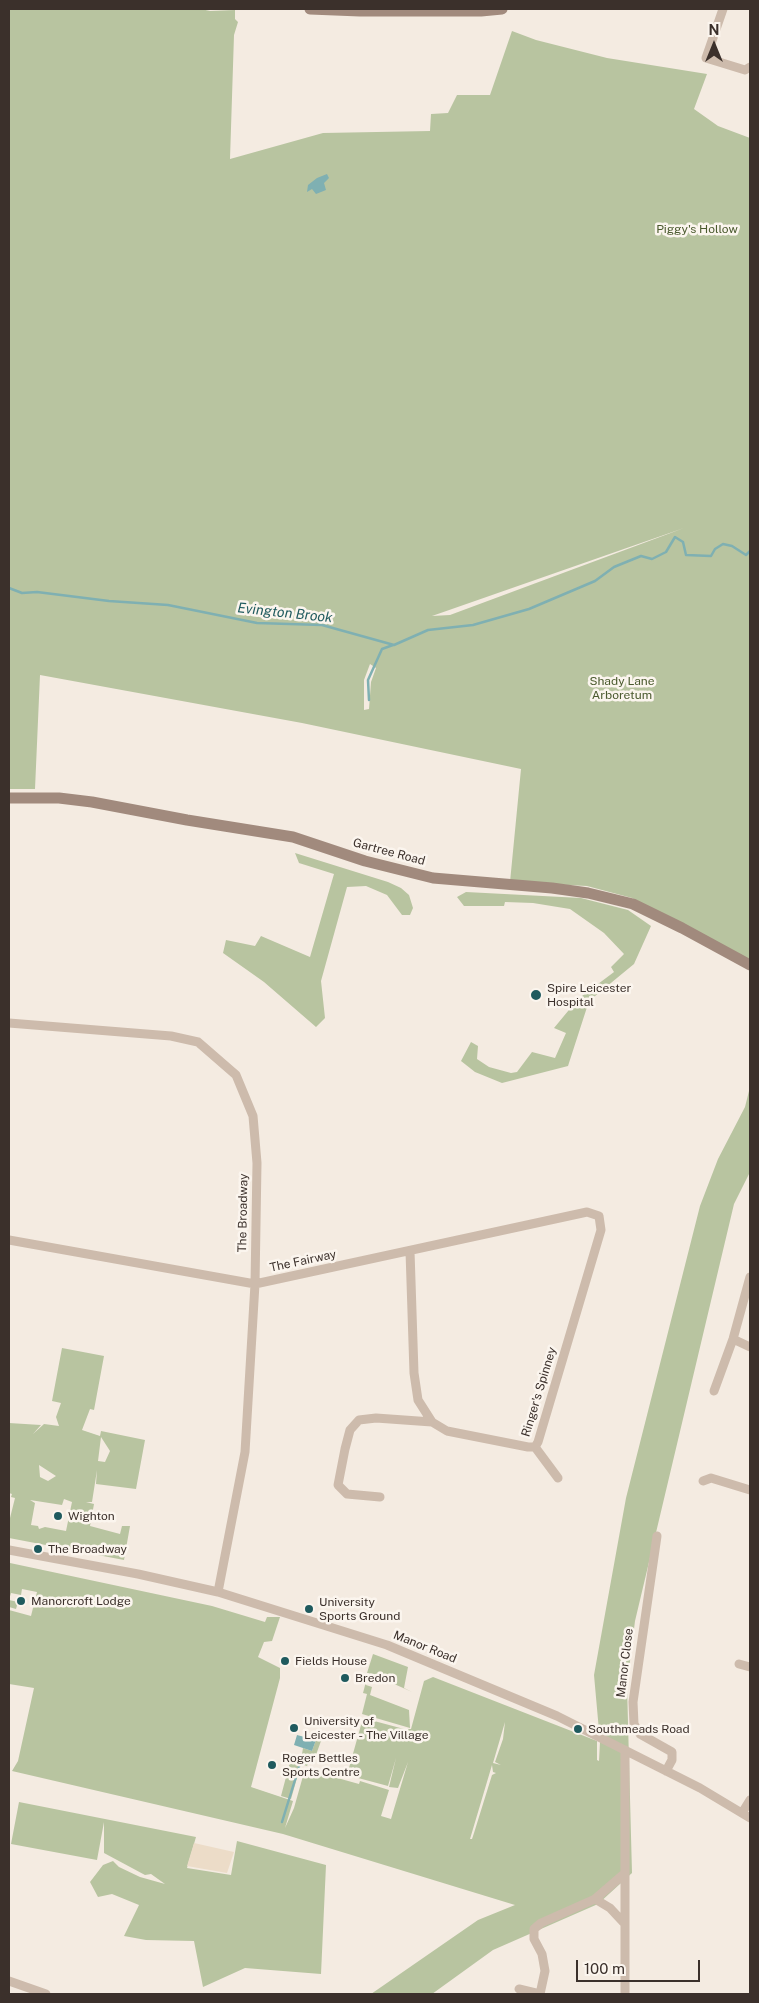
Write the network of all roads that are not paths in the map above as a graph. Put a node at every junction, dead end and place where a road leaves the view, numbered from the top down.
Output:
1 (310, 9) edge
2 (502, 9) edge
3 (723, 9) edge
4 (428, 10) edge
5 (747, 72) edge
6 (9, 798) edge
7 (750, 965) edge
8 (9, 1023) edge
9 (599, 1216) joint
10 (9, 1240) edge
11 (410, 1251) junction
12 (750, 1277) edge
13 (255, 1284) junction
14 (733, 1339) junction
15 (750, 1347) edge
16 (714, 1391) dead end
17 (432, 1422) junction
18 (535, 1447) junction
19 (558, 1478) dead end
20 (703, 1480) dead end
21 (750, 1490) edge
22 (380, 1498) dead end
23 (657, 1536) dead end
24 (9, 1550) edge
25 (218, 1592) junction
26 (739, 1664) dead end
27 (750, 1667) edge
28 (624, 1750) junction
29 (666, 1771) junction
30 (750, 1800) edge
31 (746, 1815) edge
32 (624, 1874) junction
33 (594, 1899) junction
34 (624, 1923) junction
35 (9, 1981) edge
36 (519, 1989) dead end
37 (46, 1994) edge
38 (540, 1994) edge
39 (625, 1994) edge

1 - 4 main road
2 - 4 main road
3 - 5 street
6 - 7 main road, Gartree Road
8 - 13 street, The Broadway
9 - 11 street, The Fairway
9 - 18 street, Ringer's Spinney
10 - 13 street, The Fairway
11 - 13 street, The Fairway
11 - 17 street
12 - 14 street
13 - 25 street, The Broadway
14 - 15 street
14 - 16 street
17 - 18 street, Ringer's Spinney
17 - 22 street
18 - 19 street
20 - 21 street
23 - 29 street, Manor Close
24 - 25 street, Manor Road
25 - 28 street, Manor Road
26 - 27 street
28 - 29 street, Manor Road
28 - 32 street
29 - 31 street, Manor Road
30 - 31 street
32 - 33 street
32 - 34 street
33 - 34 street
33 - 38 street
34 - 39 street
35 - 37 street
36 - 38 street

